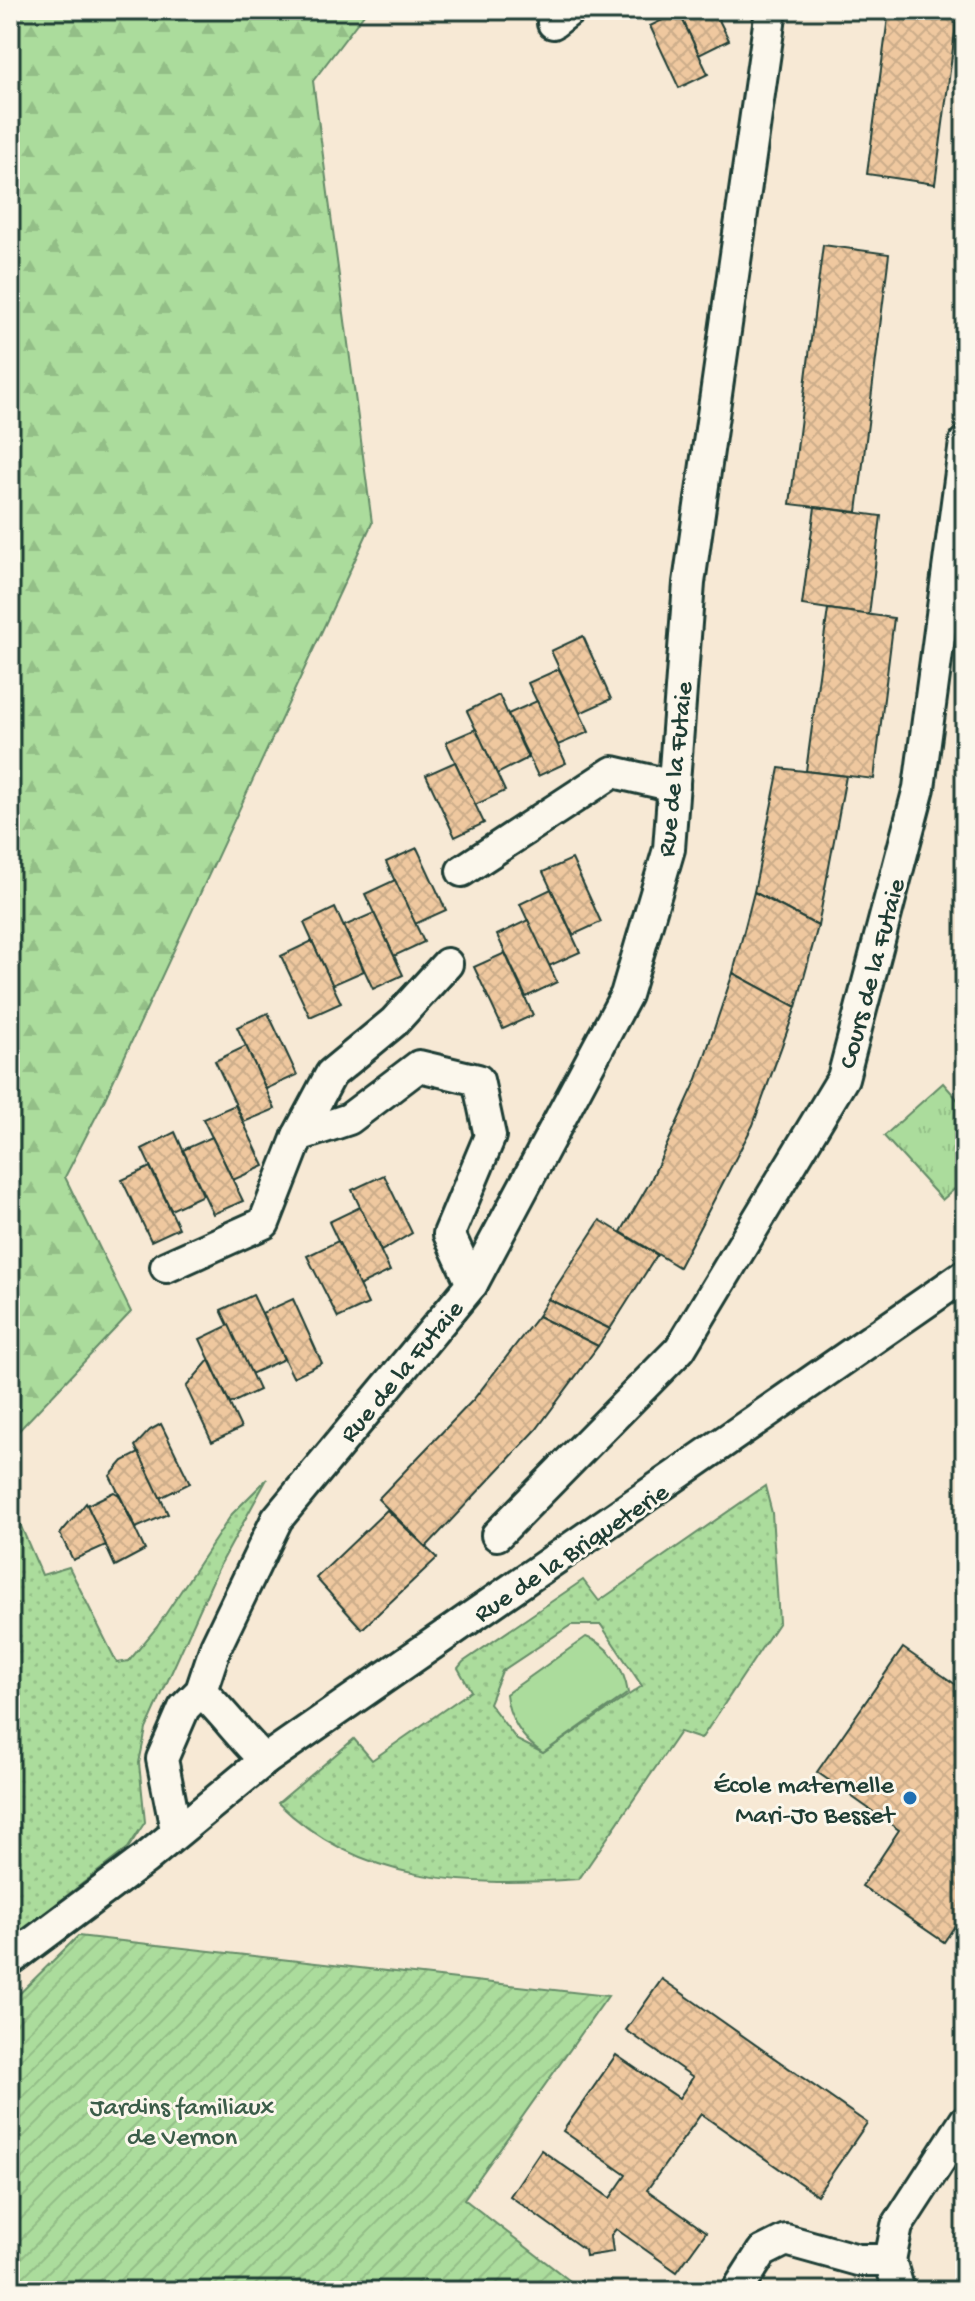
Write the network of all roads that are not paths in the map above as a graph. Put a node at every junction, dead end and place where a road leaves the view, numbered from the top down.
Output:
1 (771, 10) edge
2 (965, 442) edge
3 (674, 786) junction
4 (462, 871) dead end
5 (447, 964) dead end
6 (298, 1136) junction
7 (166, 1267) dead end
8 (965, 1275) edge
9 (472, 1284) junction
10 (497, 1535) dead end
11 (201, 1691) junction
12 (265, 1760) junction
13 (176, 1830) junction
14 (10, 1960) edge
15 (965, 2121) edge
16 (890, 2260) junction
17 (737, 2291) edge
18 (899, 2291) edge

1 - 3 street, Rue de la Futaie
2 - 10 street, Cours de la Futaie
3 - 4 street
3 - 9 street, Rue de la Futaie
5 - 6 street
6 - 7 street
6 - 9 street
8 - 12 street, Rue de la Briqueterie
9 - 11 street, Rue de la Futaie
11 - 12 street
11 - 13 street, Rue de la Futaie
12 - 13 street, Rue de la Briqueterie
13 - 14 street, Rue de la Briqueterie
15 - 16 street
16 - 17 street
16 - 18 street

